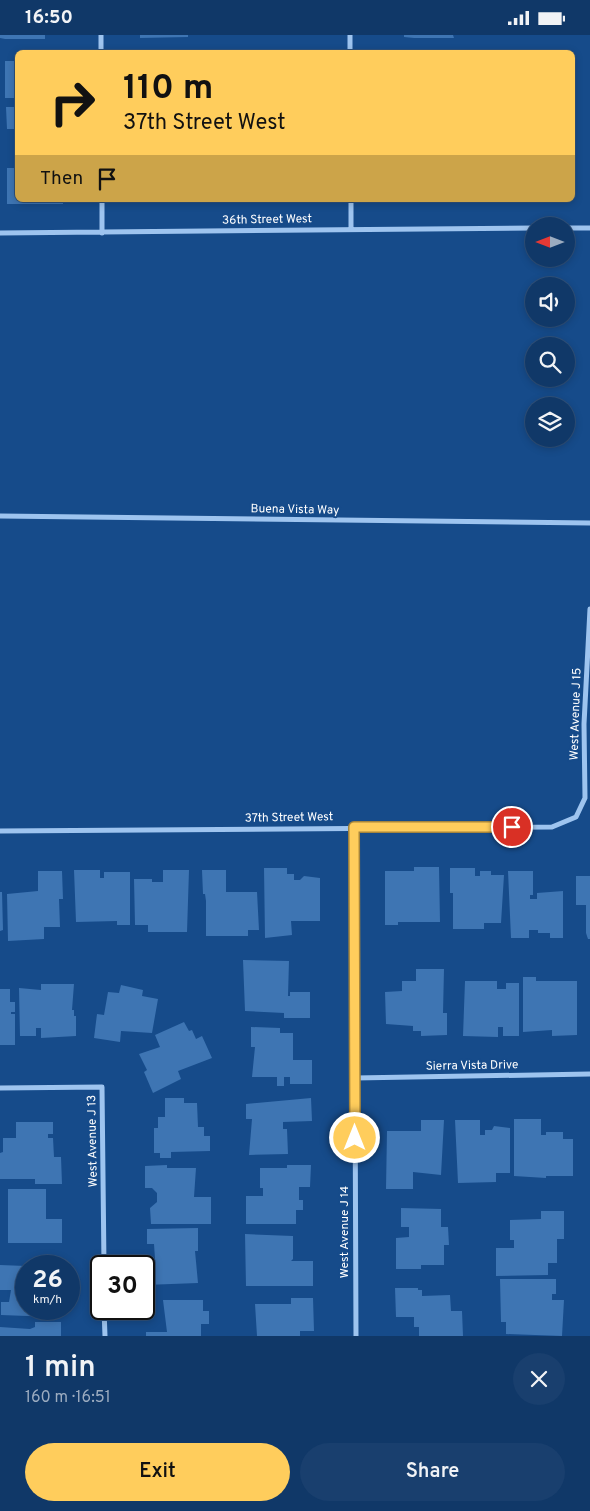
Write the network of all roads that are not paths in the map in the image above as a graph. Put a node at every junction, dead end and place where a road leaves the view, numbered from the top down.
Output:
1 (101, 35) edge
2 (350, 35) edge
3 (101, 50) edge
4 (350, 50) edge
5 (102, 202) edge
6 (350, 202) edge
7 (525, 228) edge
8 (575, 228) edge
9 (590, 228) edge
10 (351, 229) junction
11 (0, 233) edge
12 (102, 233) junction
13 (0, 516) edge
14 (590, 523) edge
15 (590, 609) edge
16 (589, 677) edge
17 (576, 817) joint
18 (354, 827) junction
19 (0, 831) edge
20 (590, 1074) edge
21 (355, 1079) junction
22 (0, 1088) edge
23 (104, 1255) edge
24 (104, 1320) edge
25 (105, 1336) edge
26 (356, 1336) edge

1 - 3 street
2 - 4 street
5 - 12 street
6 - 10 street
7 - 10 street, 36th Street West
8 - 9 street
10 - 12 street, 36th Street West
11 - 12 street, 36th Street West
13 - 14 street, Buena Vista Way
15 - 16 street, West Avenue J 15
16 - 17 street, West Avenue J 15
17 - 18 street, 37th Street West
18 - 19 street, 37th Street West
18 - 21 street, West Avenue J 14
20 - 21 street, Sierra Vista Drive
21 - 26 street, West Avenue J 14
22 - 23 street, West Avenue J 13
24 - 25 street

